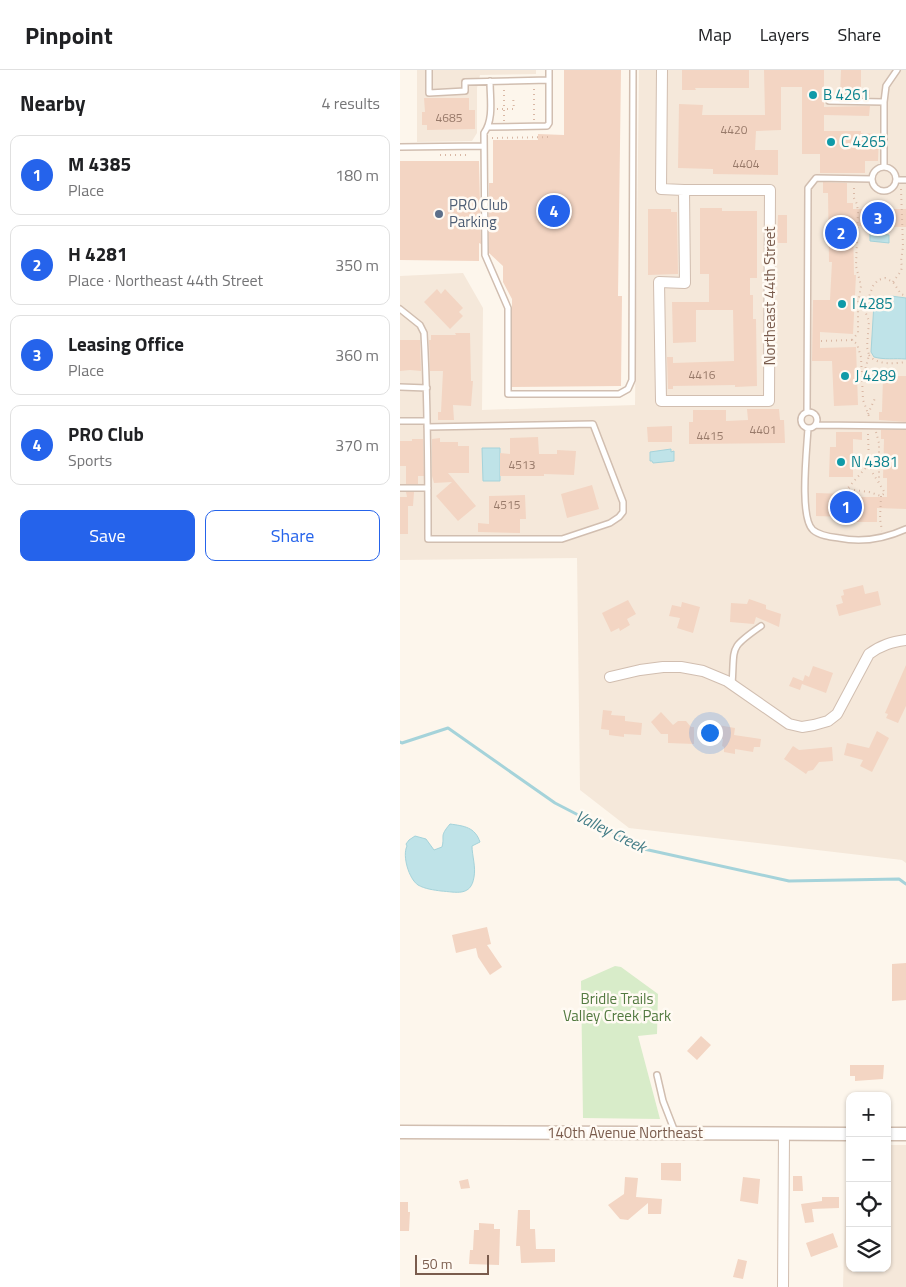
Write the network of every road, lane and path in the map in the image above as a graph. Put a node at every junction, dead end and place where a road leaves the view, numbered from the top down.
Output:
1 (429, 70) edge
2 (549, 70) edge
3 (633, 70) edge
4 (662, 70) edge
5 (896, 70) edge
6 (549, 80) junction
7 (490, 82) junction
8 (534, 85) dead end
9 (504, 86) dead end
10 (513, 96) dead end
11 (829, 101) dead end
12 (884, 102) junction
13 (495, 109) dead end
14 (504, 109) junction
15 (504, 122) dead end
16 (534, 122) dead end
17 (488, 127) junction
18 (541, 130) dead end
19 (552, 137) dead end
20 (490, 138) dead end
21 (541, 139) junction
22 (484, 146) junction
23 (400, 147) edge
24 (884, 167) junction
25 (854, 179) junction
26 (872, 179) junction
27 (901, 180) edge
28 (684, 190) junction
29 (904, 242) edge
30 (893, 282) junction
31 (906, 296) edge
32 (400, 309) edge
33 (858, 310) junction
34 (866, 311) junction
35 (852, 340) junction
36 (821, 341) dead end
37 (869, 355) junction
38 (906, 362) edge
39 (862, 380) junction
40 (400, 387) edge
41 (427, 388) junction
42 (876, 396) dead end
43 (806, 412) junction
44 (868, 414) junction
45 (400, 421) edge
46 (427, 424) junction
47 (816, 424) junction
48 (871, 425) junction
49 (906, 426) edge
50 (808, 428) junction
51 (870, 464) junction
52 (879, 482) junction
53 (400, 488) edge
54 (428, 488) junction
55 (881, 496) junction
56 (906, 529) edge
57 (884, 537) junction
58 (762, 626) dead end
59 (906, 640) edge
60 (610, 677) dead end
61 (732, 684) junction
62 (657, 1075) dead end
63 (400, 1132) edge
64 (675, 1133) junction
65 (784, 1133) junction
66 (846, 1134) edge
67 (891, 1134) edge
68 (906, 1134) edge
69 (782, 1287) edge

1 - 7 lane
2 - 6 lane
3 - 22 lane
4 - 28 street
5 - 12 lane
6 - 7 lane
6 - 17 lane
7 - 17 lane
8 - 16 path
9 - 14 path
10 - 14 path
11 - 12 lane
12 - 24 lane
13 - 14 path
14 - 15 path
17 - 22 lane
18 - 21 path
19 - 21 path
20 - 21 path
22 - 23 lane
24 - 26 lane
24 - 27 lane
25 - 26 lane
25 - 33 path
25 - 43 lane
26 - 27 lane
27 - 29 path
28 - 28 street, Northeast 44th Street
29 - 30 path
30 - 31 path
30 - 34 path
32 - 41 lane
33 - 34 path
33 - 35 path
34 - 37 path
35 - 36 path
35 - 39 path
37 - 38 path
37 - 39 path
39 - 44 path
40 - 41 lane
41 - 46 lane
42 - 44 path
43 - 47 lane
43 - 50 lane
44 - 48 path
45 - 46 lane
46 - 54 lane
46 - 54 lane
47 - 48 lane
47 - 50 lane
48 - 49 lane
48 - 51 path
48 - 52 path
50 - 57 lane
51 - 52 path
51 - 55 path
52 - 55 path
53 - 54 lane
55 - 57 path
56 - 57 lane
58 - 61 lane
59 - 61 street
60 - 61 street
62 - 64 lane
63 - 64 street, 140th Avenue Northeast
64 - 65 street, 140th Avenue Northeast
65 - 66 street, 140th Avenue Northeast
65 - 69 street
67 - 68 street

